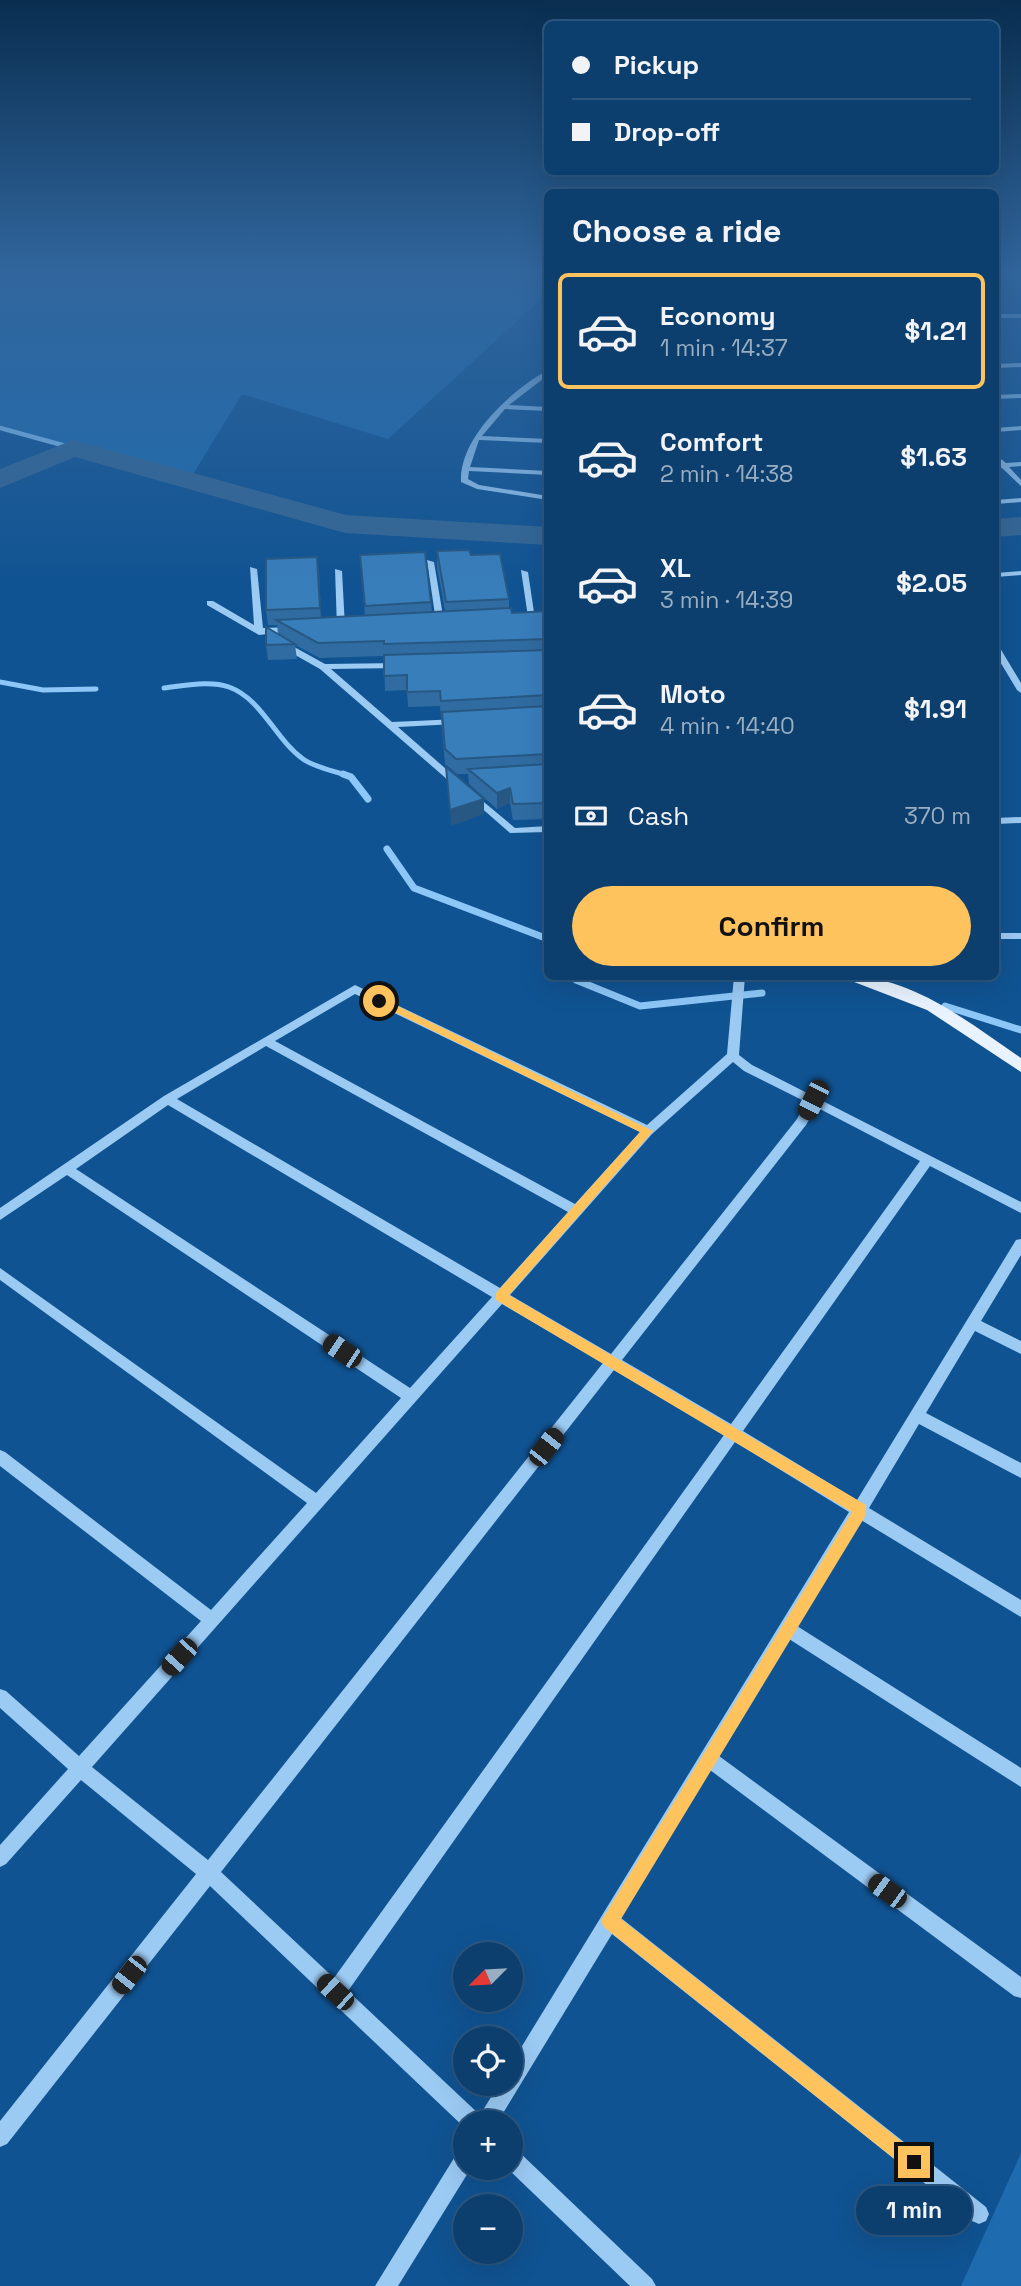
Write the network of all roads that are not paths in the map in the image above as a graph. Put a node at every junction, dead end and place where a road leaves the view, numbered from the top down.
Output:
1 (542, 377) edge
2 (1021, 396) edge
3 (999, 397) edge
4 (505, 407) junction
5 (544, 409) edge
6 (1021, 428) edge
7 (999, 430) edge
8 (475, 438) junction
9 (544, 441) edge
10 (1021, 464) edge
11 (1000, 466) edge
12 (465, 469) junction
13 (544, 473) edge
14 (1021, 484) edge
15 (544, 497) edge
16 (1021, 500) edge
17 (999, 502) edge
18 (430, 562) dead end
19 (253, 569) dead end
20 (338, 571) dead end
21 (524, 572) dead end
22 (1021, 573) edge
23 (999, 575) edge
24 (210, 603) dead end
25 (519, 618) edge
26 (453, 621) edge
27 (427, 622) edge
28 (439, 622) junction
29 (353, 626) edge
30 (341, 627) junction
31 (327, 628) edge
32 (300, 629) edge
33 (259, 631) junction
34 (999, 653) edge
35 (402, 664) edge
36 (323, 667) junction
37 (1021, 690) edge
38 (469, 720) edge
39 (390, 725) junction
40 (467, 779) edge
41 (454, 780) junction
42 (1021, 820) edge
43 (999, 821) edge
44 (544, 829) edge
45 (999, 936) edge
46 (1021, 936) edge
47 (740, 980) edge
48 (865, 980) edge
49 (266, 1041) junction
50 (733, 1056) junction
51 (1021, 1066) edge
52 (168, 1099) junction
53 (813, 1100) junction
54 (648, 1131) junction
55 (928, 1159) junction
56 (67, 1168) junction
57 (1021, 1208) edge
58 (576, 1212) junction
59 (0, 1214) edge
60 (1021, 1244) edge
61 (0, 1273) edge
62 (500, 1296) junction
63 (975, 1324) junction
64 (1021, 1348) edge
65 (613, 1362) junction
66 (411, 1397) junction
67 (918, 1416) junction
68 (733, 1433) junction
69 (0, 1457) edge
70 (1021, 1471) edge
71 (317, 1502) junction
72 (861, 1510) junction
73 (1021, 1609) edge
74 (212, 1620) junction
75 (788, 1629) junction
76 (0, 1696) edge
77 (709, 1759) junction
78 (80, 1768) junction
79 (1021, 1778) edge
80 (0, 1858) edge
81 (209, 1873) junction
82 (610, 1921) junction
83 (1021, 1989) edge
84 (335, 1992) junction
85 (523, 2062) edge
86 (460, 2110) edge
87 (0, 2137) edge
88 (523, 2169) edge
89 (453, 2178) edge
90 (979, 2214) dead end
91 (386, 2286) edge
92 (645, 2286) edge

1 - 4 street
2 - 3 street
4 - 5 street
4 - 8 street
6 - 7 street
8 - 9 street
8 - 12 street
10 - 11 street
11 - 14 street
12 - 13 street
12 - 15 street
16 - 17 street
18 - 28 street
19 - 33 street
20 - 30 street
21 - 25 street
22 - 23 street
24 - 33 street
26 - 28 street
27 - 28 street
29 - 30 street
30 - 31 street
32 - 33 street
33 - 36 street
34 - 37 street
35 - 36 street
36 - 39 street
38 - 39 street
39 - 41 street
40 - 41 street
41 - 44 street
42 - 43 street
45 - 46 street
47 - 50 street
48 - 51 main road
49 - 52 street
49 - 54 street
49 - 58 street
50 - 53 street
50 - 54 street
52 - 56 street
52 - 62 street
53 - 55 street
53 - 65 street
54 - 58 street
55 - 57 street
55 - 68 street
56 - 59 street
56 - 66 street
58 - 62 street
60 - 63 street
61 - 71 street
62 - 65 street
62 - 66 street
63 - 64 street
63 - 67 street
65 - 68 street
65 - 81 street
66 - 71 street
67 - 70 street
67 - 72 street
68 - 72 street
68 - 84 street
69 - 74 street
71 - 74 street
72 - 73 street
72 - 75 street
74 - 78 street
75 - 77 street
75 - 79 street
76 - 78 street
77 - 82 street
77 - 83 street
78 - 80 street
78 - 81 street
81 - 84 street
81 - 87 street
82 - 85 street
82 - 90 street
84 - 86 street
88 - 92 street
89 - 91 street

